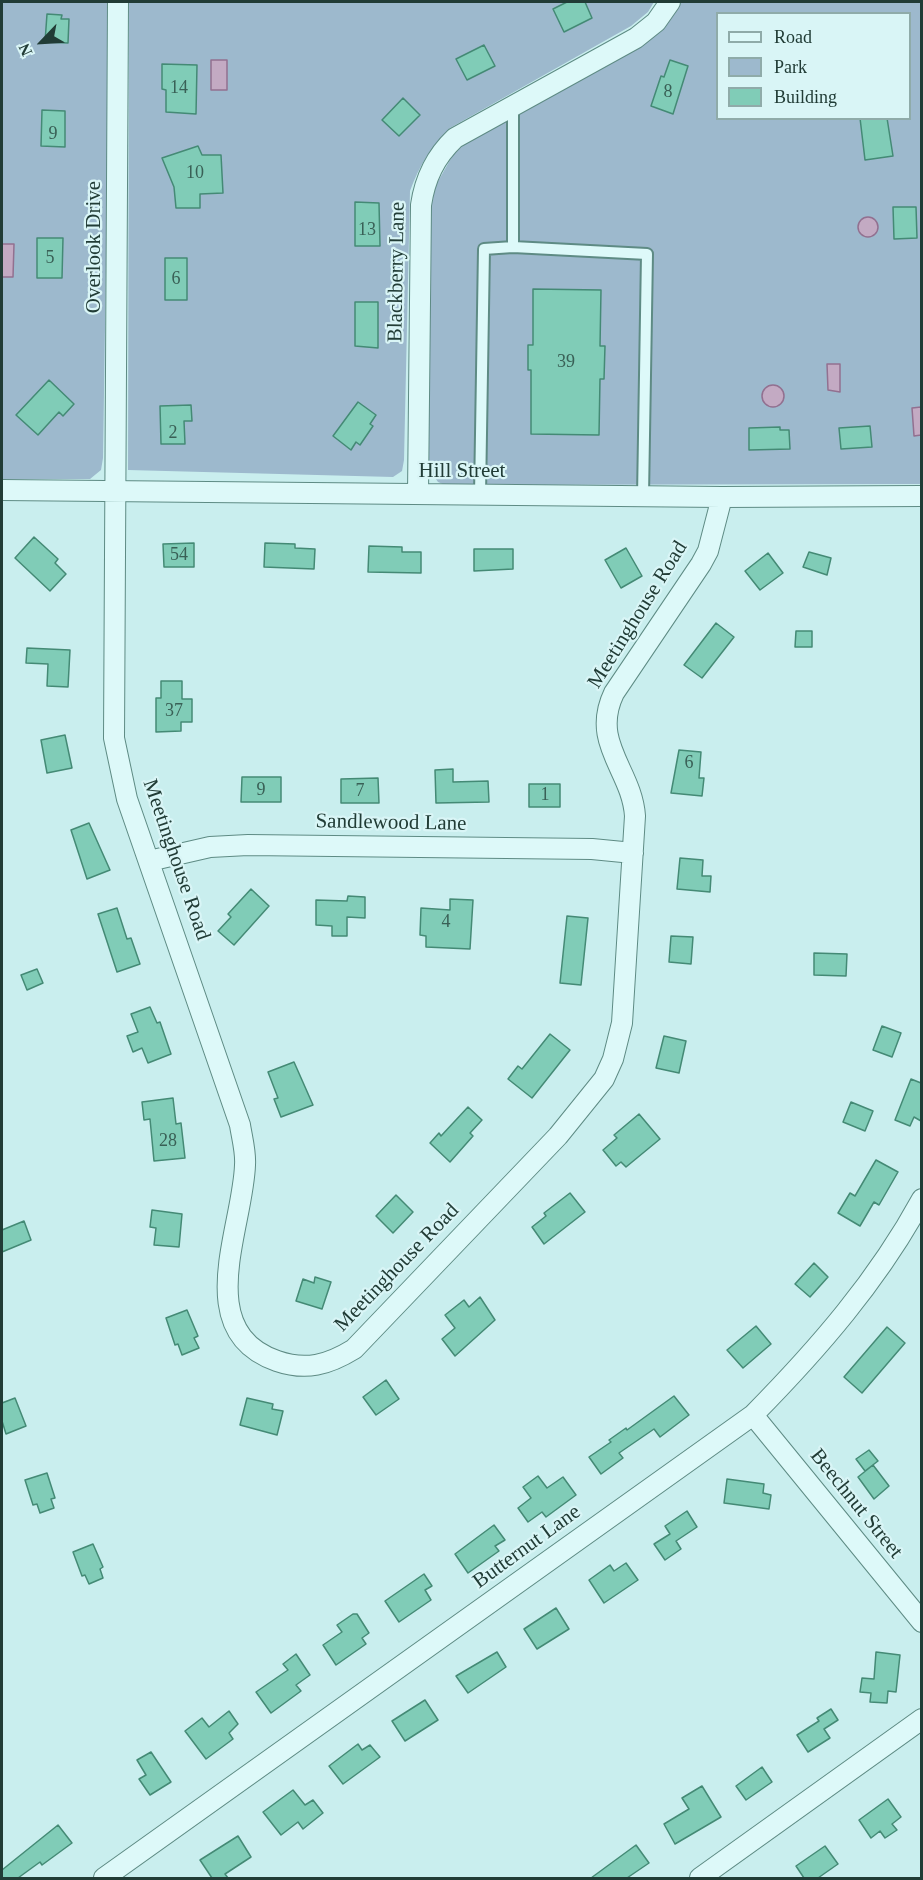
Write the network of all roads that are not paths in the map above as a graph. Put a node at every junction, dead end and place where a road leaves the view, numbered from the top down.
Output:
1 (118, 2) edge
2 (670, 2) edge
3 (513, 105) junction
4 (513, 247) junction
5 (2, 490) edge
6 (117, 492) junction
7 (418, 494) junction
8 (480, 495) junction
9 (643, 496) junction
10 (921, 496) edge
11 (722, 497) junction
12 (633, 853) junction
13 (149, 861) junction
14 (921, 1199) edge
15 (753, 1415) junction
16 (921, 1622) edge
17 (921, 1719) edge
18 (104, 1878) edge
19 (700, 1878) edge

1 - 6 street, Overlook Drive
2 - 3 street, Blackberry Lane
3 - 4 lane
3 - 7 street, Blackberry Lane
4 - 8 lane
4 - 9 lane
5 - 6 street, Hill Street
6 - 7 street, Hill Street
6 - 13 street, Meetinghouse Road
7 - 8 street, Hill Street
8 - 9 street, Hill Street
9 - 11 street, Hill Street
10 - 11 street, Hill Street
11 - 12 street, Meetinghouse Road
12 - 13 street, Sandlewood Lane
12 - 13 street, Meetinghouse Road
14 - 15 street, Butternut Lane
15 - 16 street, Beechnut Street
15 - 18 street, Butternut Lane
17 - 19 street

